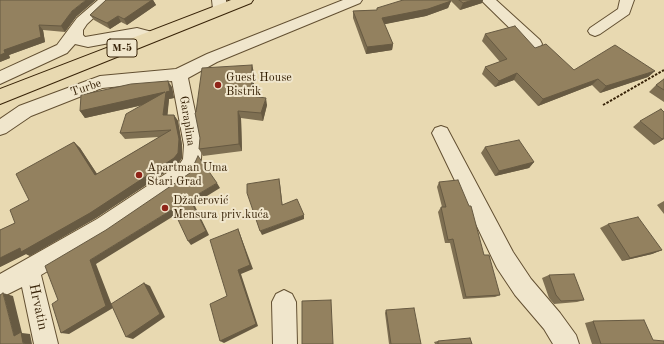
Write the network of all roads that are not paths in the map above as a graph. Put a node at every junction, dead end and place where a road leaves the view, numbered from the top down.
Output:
1 (106, 0) edge
2 (245, 0) edge
3 (355, 0) edge
4 (488, 0) edge
5 (627, 0) edge
6 (219, 5) edge
7 (76, 30) junction
8 (595, 31) dead end
9 (151, 36) junction
10 (535, 44) dead end
11 (179, 76) junction
12 (0, 78) edge
13 (0, 97) edge
14 (0, 128) edge
15 (441, 132) dead end
16 (30, 270) junction
17 (0, 287) edge
18 (284, 302) dead end
19 (46, 344) edge
20 (285, 344) edge
21 (567, 344) edge

1 - 7 street
2 - 6 main road, M-5
3 - 11 street
4 - 10 street
5 - 8 street
6 - 9 main road, M-5
7 - 9 street
7 - 12 street
9 - 13 main road, M-5
11 - 14 street, Turbe
11 - 16 street, Garaplina
15 - 21 street
16 - 17 street, Garaplina
16 - 19 street, Hrvatin
18 - 20 street

